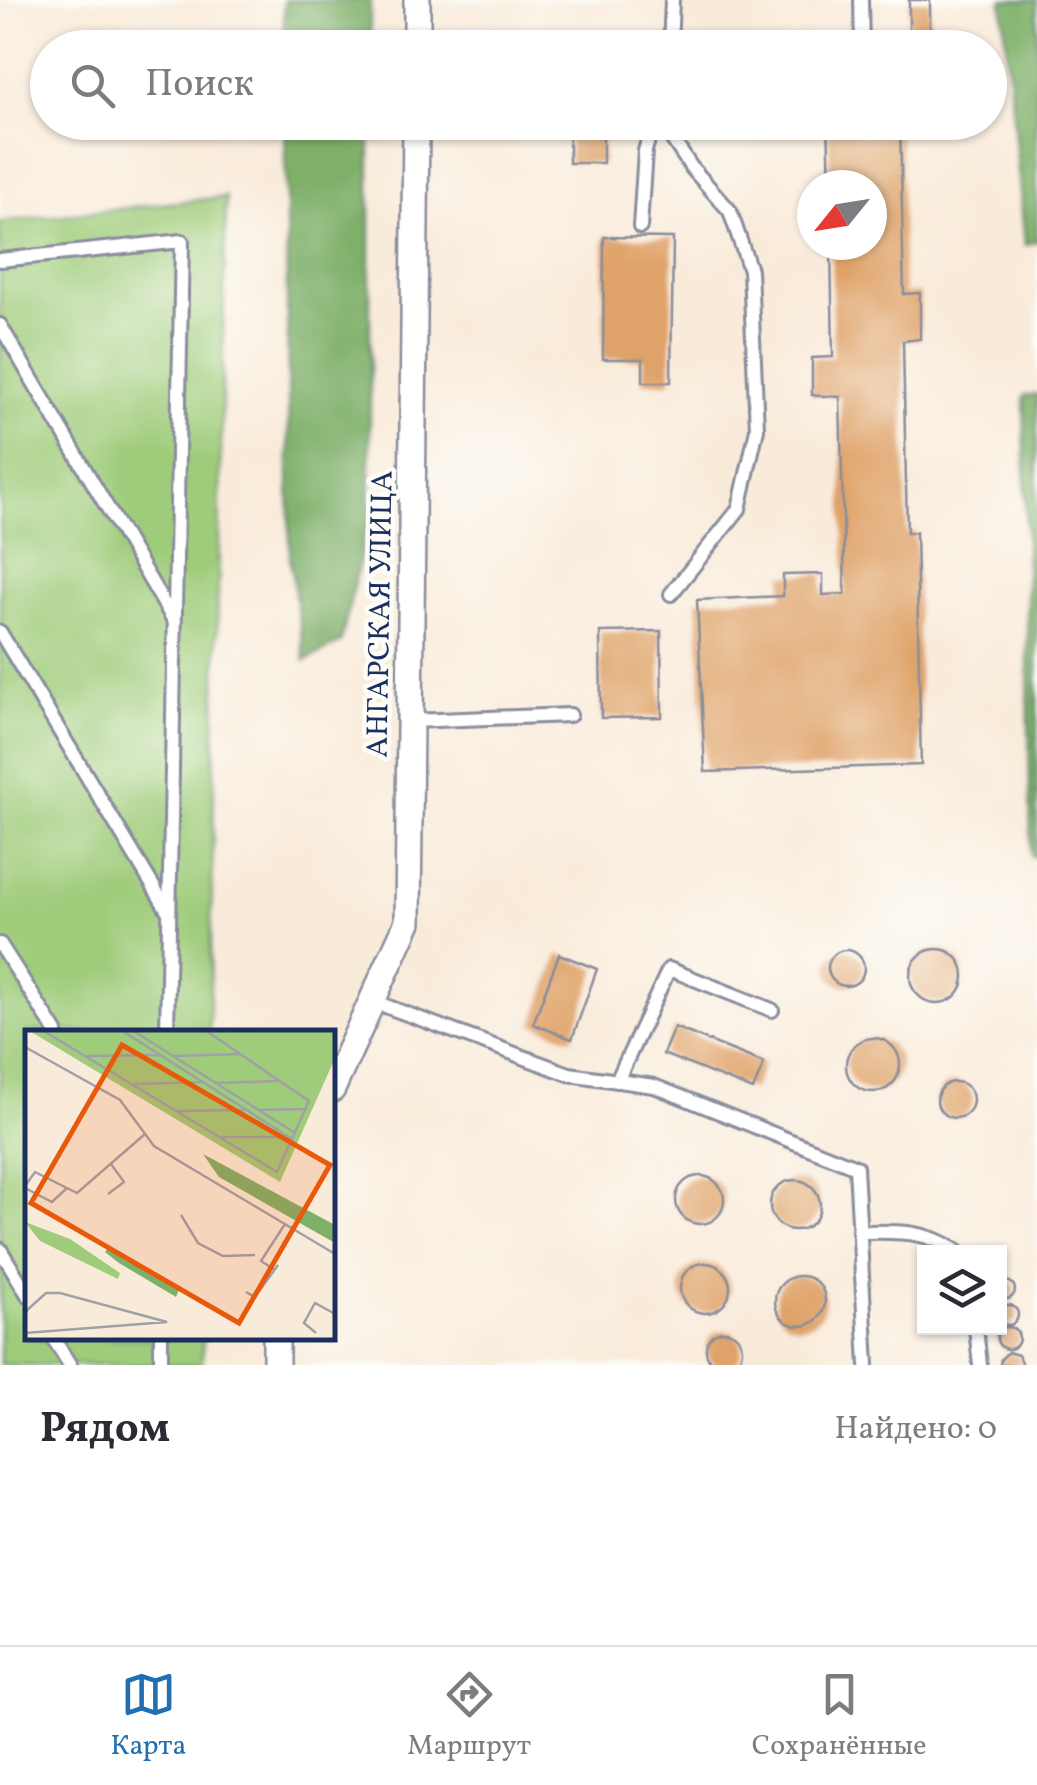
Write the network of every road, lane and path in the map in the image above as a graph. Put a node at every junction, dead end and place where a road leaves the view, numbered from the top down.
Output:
1 (418, 0) edge
2 (672, 0) edge
3 (862, 0) edge
4 (417, 30) edge
5 (671, 30) edge
6 (862, 30) edge
7 (416, 140) edge
8 (647, 140) edge
9 (673, 140) edge
10 (640, 227) dead end
11 (0, 260) edge
12 (0, 325) edge
13 (671, 594) dead end
14 (175, 622) junction
15 (0, 632) edge
16 (570, 715) dead end
17 (411, 721) junction
18 (169, 914) junction
19 (0, 944) edge
20 (372, 1001) junction
21 (772, 1010) dead end
22 (55, 1030) edge
23 (167, 1030) edge
24 (617, 1081) junction
25 (335, 1083) edge
26 (859, 1232) junction
27 (947, 1245) edge
28 (0, 1249) edge
29 (25, 1290) edge
30 (977, 1335) edge
31 (54, 1340) edge
32 (161, 1340) edge
33 (70, 1365) edge
34 (160, 1365) edge
35 (866, 1365) edge
36 (980, 1365) edge

1 - 4 street
2 - 5 lane
3 - 6 lane
7 - 17 street, АНГАРСКАЯ УЛИЦА
8 - 10 lane
9 - 13 lane
11 - 14 lane
12 - 14 lane
14 - 18 lane
15 - 18 lane
16 - 17 lane
17 - 20 street, АНГАРСКАЯ УЛИЦА
18 - 23 lane
19 - 22 lane
20 - 24 lane
20 - 25 street, АНГАРСКАЯ УЛИЦА
21 - 24 lane
24 - 26 lane
26 - 27 lane
26 - 35 lane
28 - 29 lane
30 - 36 lane
31 - 33 lane
32 - 34 lane

